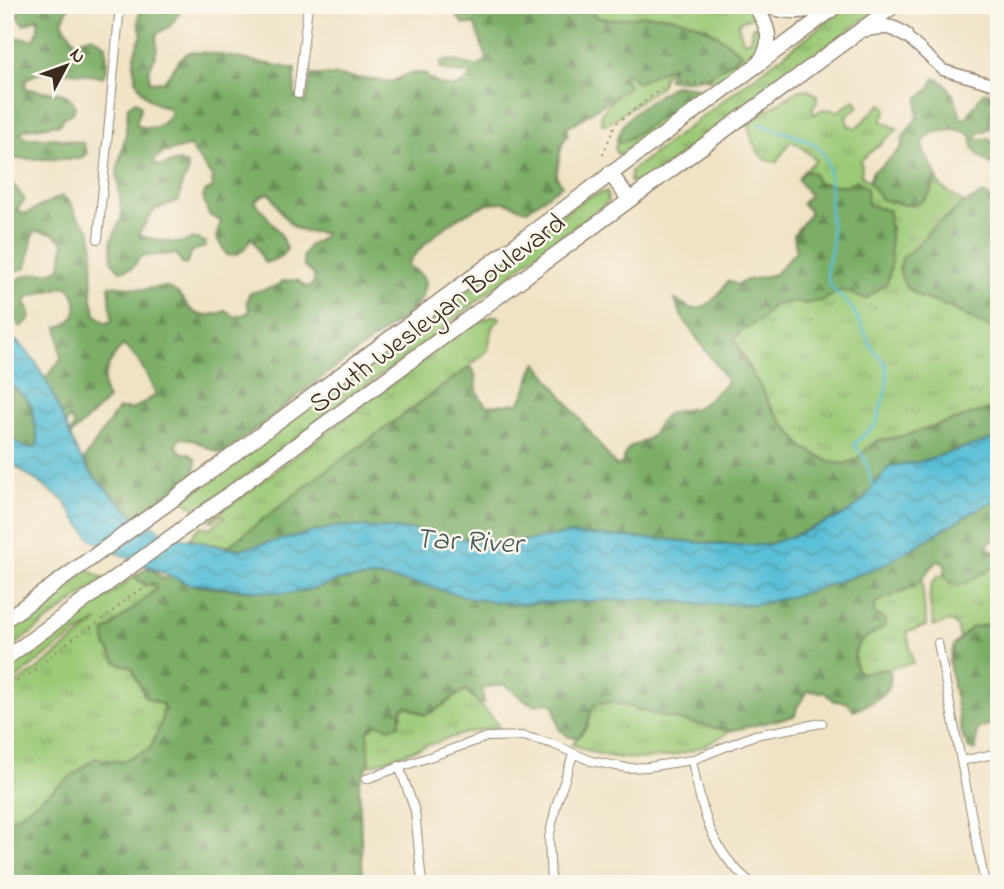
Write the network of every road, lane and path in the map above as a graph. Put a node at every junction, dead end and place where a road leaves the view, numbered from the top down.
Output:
1 (120, 5) edge
2 (307, 5) edge
3 (754, 5) edge
4 (768, 5) edge
5 (828, 5) edge
6 (838, 5) edge
7 (895, 5) edge
8 (904, 5) edge
9 (862, 30) junction
10 (905, 35) junction
11 (755, 68) junction
12 (705, 84) dead end
13 (999, 86) edge
14 (298, 94) dead end
15 (603, 155) dead end
16 (610, 173) junction
17 (629, 200) junction
18 (98, 239) dead end
19 (156, 584) dead end
20 (5, 620) edge
21 (938, 643) dead end
22 (5, 659) edge
23 (5, 689) edge
24 (822, 723) dead end
25 (999, 753) edge
26 (573, 755) junction
27 (692, 760) junction
28 (961, 761) junction
29 (399, 766) junction
30 (366, 779) dead end
31 (422, 884) edge
32 (551, 884) edge
33 (753, 884) edge
34 (985, 884) edge

1 - 18 street
2 - 14 street
3 - 11 highway
4 - 5 highway
6 - 11 highway, South Wesleyan Boulevard
7 - 9 highway, South Wesleyan Boulevard
8 - 10 highway
9 - 10 highway
9 - 17 highway, South Wesleyan Boulevard
10 - 13 street
11 - 16 highway, South Wesleyan Boulevard
12 - 15 path
16 - 17 highway
16 - 20 highway, South Wesleyan Boulevard
17 - 22 highway, South Wesleyan Boulevard
19 - 23 path
21 - 28 street
24 - 27 street
25 - 28 street
26 - 27 street
26 - 29 street
26 - 32 street
27 - 33 street
28 - 34 street
29 - 30 street
29 - 31 street

